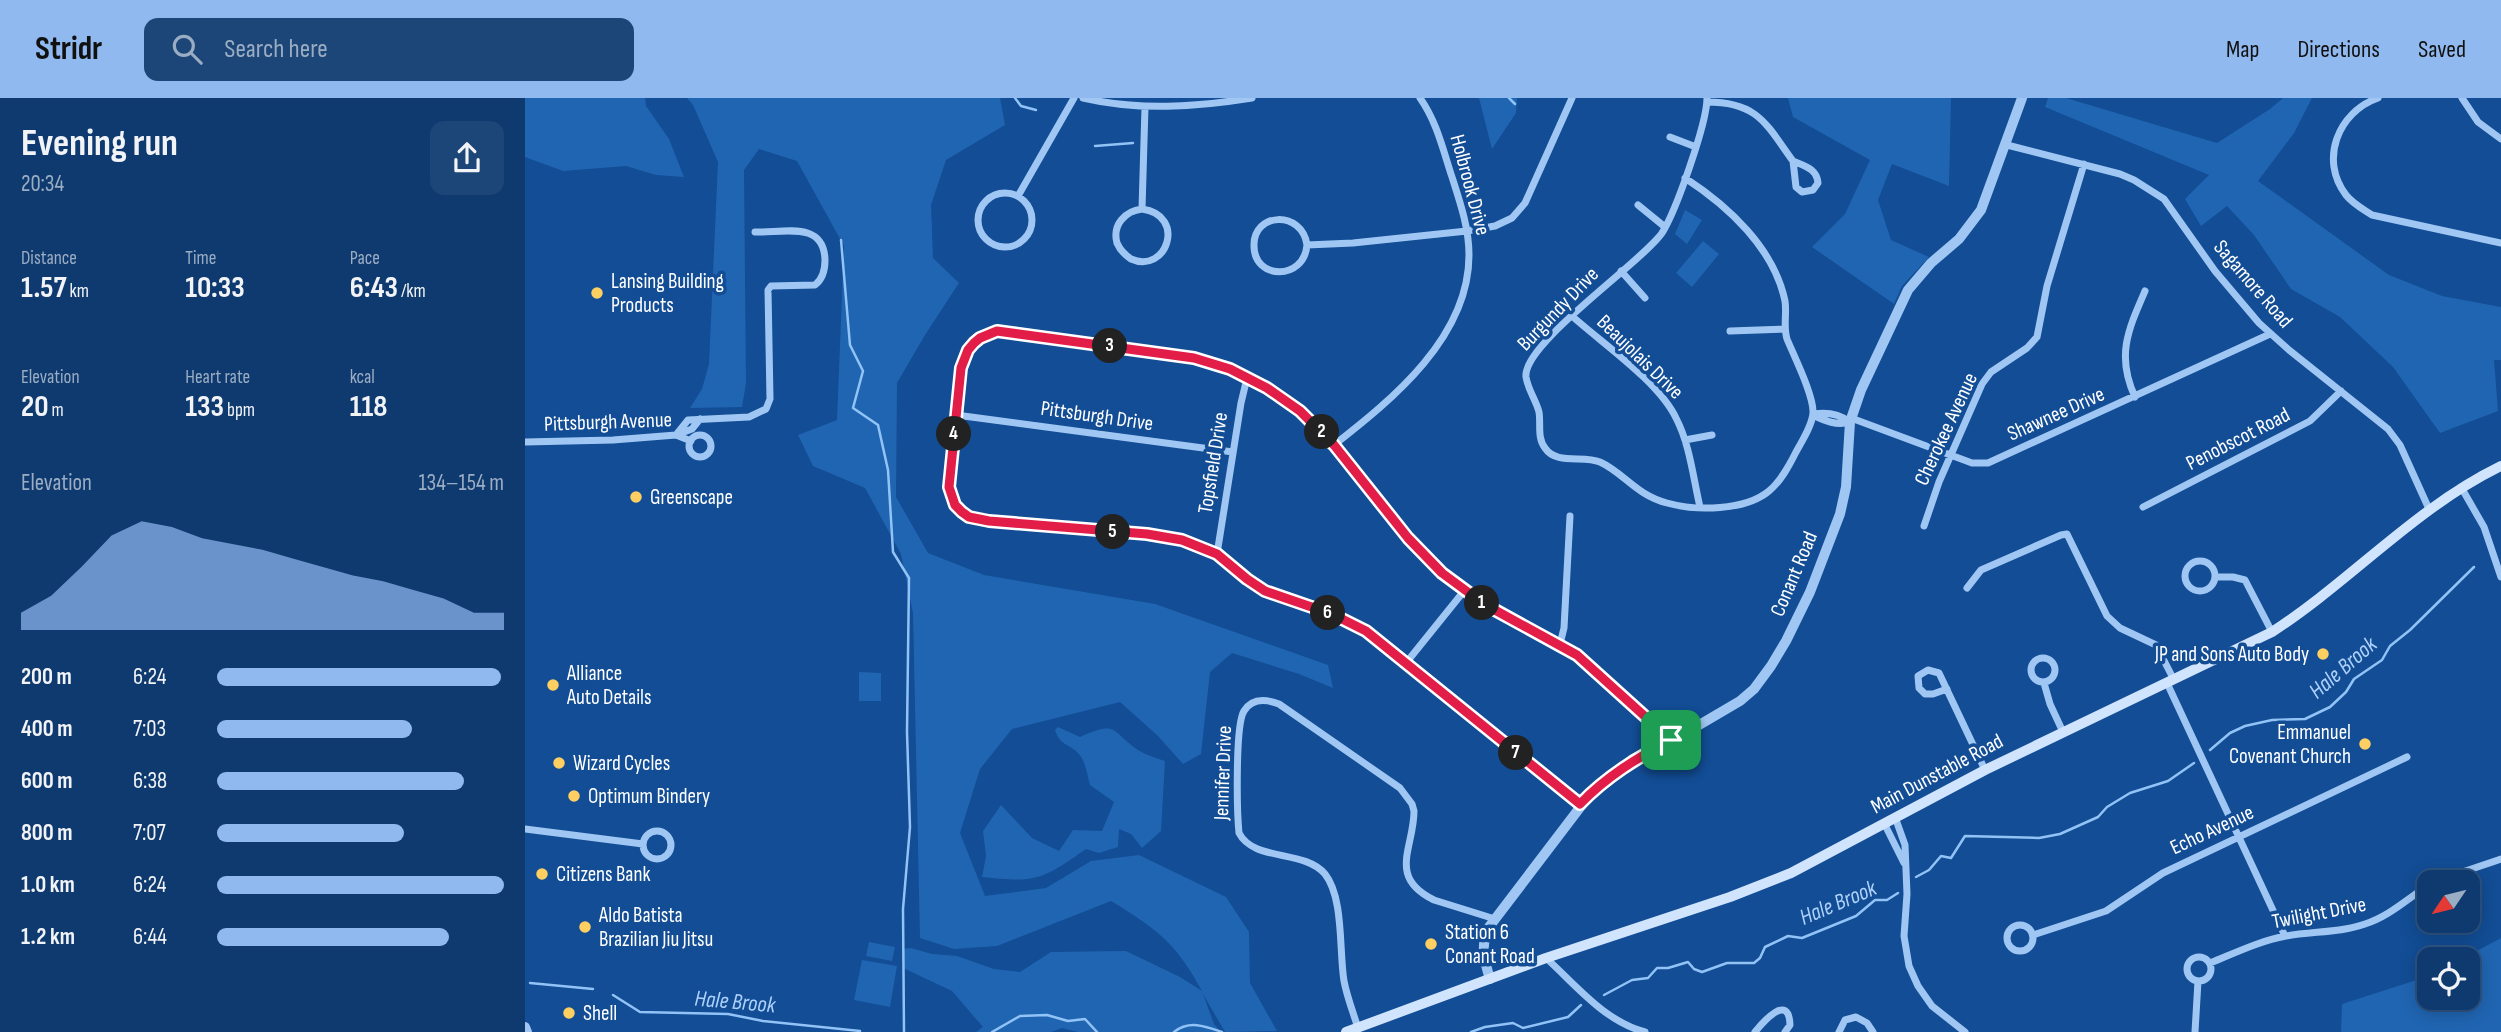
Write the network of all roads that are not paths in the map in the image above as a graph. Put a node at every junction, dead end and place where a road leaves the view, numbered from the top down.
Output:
1 (1074, 98) edge
2 (1083, 98) edge
3 (1252, 98) edge
4 (1420, 98) edge
5 (1571, 98) edge
6 (2022, 98) edge
7 (2378, 98) edge
8 (2462, 98) edge
9 (1707, 100) edge
10 (1204, 101) edge
11 (1146, 107) junction
12 (1671, 138) dead end
13 (2501, 139) edge
14 (2007, 145) junction
15 (1696, 146) junction
16 (1793, 161) junction
17 (2084, 164) junction
18 (1685, 178) junction
19 (1019, 197) junction
20 (1638, 205) dead end
21 (1142, 209) junction
22 (1665, 227) junction
23 (1467, 231) junction
24 (755, 232) dead end
25 (2501, 243) edge
26 (1307, 245) junction
27 (1621, 271) junction
28 (2145, 291) dead end
29 (1645, 298) dead end
30 (1572, 316) junction
31 (1784, 329) junction
32 (1730, 331) dead end
33 (2270, 334) junction
34 (1247, 379) junction
35 (2341, 391) junction
36 (2134, 397) junction
37 (956, 415) junction
38 (1813, 415) junction
39 (1850, 420) junction
40 (676, 435) junction
41 (1712, 435) dead end
42 (1685, 439) junction
43 (691, 440) dead end
44 (525, 442) edge
45 (1334, 445) junction
46 (1233, 452) junction
47 (1950, 456) junction
48 (2501, 466) edge
49 (2461, 487) junction
50 (1700, 507) junction
51 (2143, 508) dead end
52 (2429, 509) junction
53 (1570, 516) dead end
54 (1924, 526) dead end
55 (1217, 554) junction
56 (2215, 577) junction
57 (2501, 577) edge
58 (1968, 588) dead end
59 (1464, 591) junction
60 (2272, 632) junction
61 (1560, 644) junction
62 (1406, 663) junction
63 (2170, 681) junction
64 (2044, 683) dead end
65 (1947, 689) dead end
66 (2063, 732) junction
67 (1671, 740) junction
68 (2407, 757) dead end
69 (1985, 770) junction
70 (1580, 804) junction
71 (1895, 817) junction
72 (1884, 823) junction
73 (525, 829) edge
74 (2239, 836) junction
75 (643, 844) junction
76 (2501, 859) edge
77 (1905, 864) junction
78 (2465, 870) edge
79 (2417, 894) edge
80 (1495, 919) junction
81 (2033, 935) dead end
82 (2285, 936) junction
83 (1546, 958) junction
84 (2210, 963) junction
85 (1490, 979) junction
86 (2198, 981) junction
87 (525, 1027) edge
88 (1358, 1028) junction
89 (1630, 1030) edge
90 (527, 1032) edge
91 (1346, 1032) edge
92 (1645, 1032) edge
93 (1755, 1032) edge
94 (1786, 1032) edge
95 (1839, 1032) edge
96 (1873, 1032) edge
97 (1965, 1032) edge
98 (2195, 1032) edge

1 - 19 street
2 - 11 street
3 - 10 street
4 - 23 street, Holbrook Drive
5 - 23 street
6 - 14 street, Conant Road
7 - 25 street
8 - 13 street
9 - 15 street, Burgundy Drive
9 - 16 street
10 - 11 street
11 - 21 street
12 - 15 street
14 - 17 street, Sagamore Road
14 - 39 street, Conant Road
15 - 18 street, Burgundy Drive
16 - 16 street
17 - 33 street, Sagamore Road
17 - 47 street, Cherokee Avenue
18 - 22 street, Burgundy Drive
18 - 31 street
19 - 19 street
20 - 22 street
21 - 21 street
22 - 27 street, Burgundy Drive
23 - 26 street
23 - 45 street, Holbrook Drive
24 - 40 street
26 - 26 street
27 - 29 street
27 - 30 street, Burgundy Drive
28 - 36 street
30 - 42 street, Beaujolais Drive
30 - 50 street, Burgundy Drive
31 - 32 street
31 - 38 street
33 - 35 street, Sagamore Road
33 - 36 street, Shawnee Drive
34 - 37 street
34 - 45 street
34 - 46 street, Topsfield Drive
35 - 51 street, Penobscot Road
35 - 52 street, Sagamore Road
36 - 47 street, Shawnee Drive
37 - 46 street, Pittsburgh Drive
37 - 55 street
38 - 39 street
38 - 50 street, Burgundy Drive
39 - 47 street, Shawnee Drive
39 - 67 street, Conant Road
40 - 43 street, Pittsburgh Avenue
40 - 44 street, Pittsburgh Avenue
41 - 42 street
42 - 50 street, Beaujolais Drive
45 - 59 street
46 - 55 street, Topsfield Drive
47 - 54 street, Cherokee Avenue
48 - 49 main road, Main Dunstable Road
49 - 52 main road, Main Dunstable Road
49 - 57 street
52 - 60 main road, Main Dunstable Road
53 - 61 street
55 - 62 street
56 - 56 street
56 - 60 street
58 - 63 street
59 - 61 street
59 - 62 street
60 - 63 main road, Main Dunstable Road
61 - 67 street
62 - 70 street
63 - 66 main road, Main Dunstable Road
63 - 74 street
64 - 66 street
65 - 69 street
66 - 69 main road, Main Dunstable Road
67 - 70 street, Conant Road
68 - 74 street, Echo Avenue
69 - 71 main road, Main Dunstable Road
70 - 80 street, Conant Road
71 - 72 main road, Main Dunstable Road
71 - 77 street
72 - 77 street
72 - 83 main road, Main Dunstable Road
73 - 75 street
74 - 81 street, Echo Avenue
74 - 82 street
75 - 75 street
76 - 78 street, Twilight Drive
77 - 97 street
79 - 82 street, Twilight Drive
80 - 85 street, Conant Road
80 - 88 street, Jennifer Drive
82 - 84 street, Twilight Drive
83 - 85 main road, Main Dunstable Road
83 - 89 street
84 - 86 street
84 - 86 street, Twilight Drive
85 - 88 main road, Main Dunstable Road
86 - 98 street, Twilight Drive
87 - 90 street
88 - 91 main road, Main Dunstable Road
89 - 92 street
93 - 94 street
95 - 96 street

